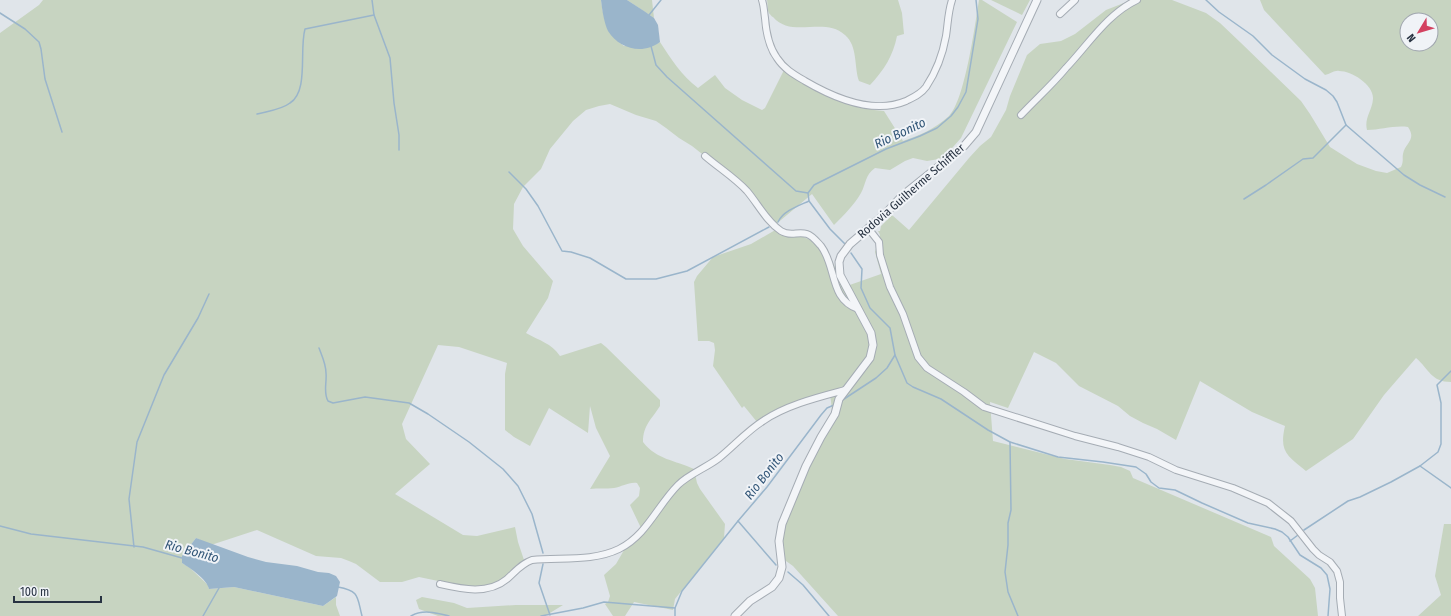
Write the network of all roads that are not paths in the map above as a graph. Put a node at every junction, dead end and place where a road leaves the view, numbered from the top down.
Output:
1 (762, 0) edge
2 (952, 0) edge
3 (1037, 0) edge
4 (1075, 0) edge
5 (1137, 0) edge
6 (1060, 14) dead end
7 (1022, 115) dead end
8 (705, 156) dead end
9 (868, 228) junction
10 (858, 309) junction
11 (845, 390) junction
12 (440, 584) dead end
13 (735, 616) edge
14 (1342, 616) edge

1 - 2 street
3 - 9 street, Rodovia Guilherme Schiffler
4 - 6 street
5 - 7 street
8 - 10 street
9 - 10 street, Rodovia Guilherme Schiffler
9 - 14 street
10 - 11 street, Rodovia Guilherme Schiffler
11 - 12 street
11 - 13 street, Rodovia Guilherme Schiffler

